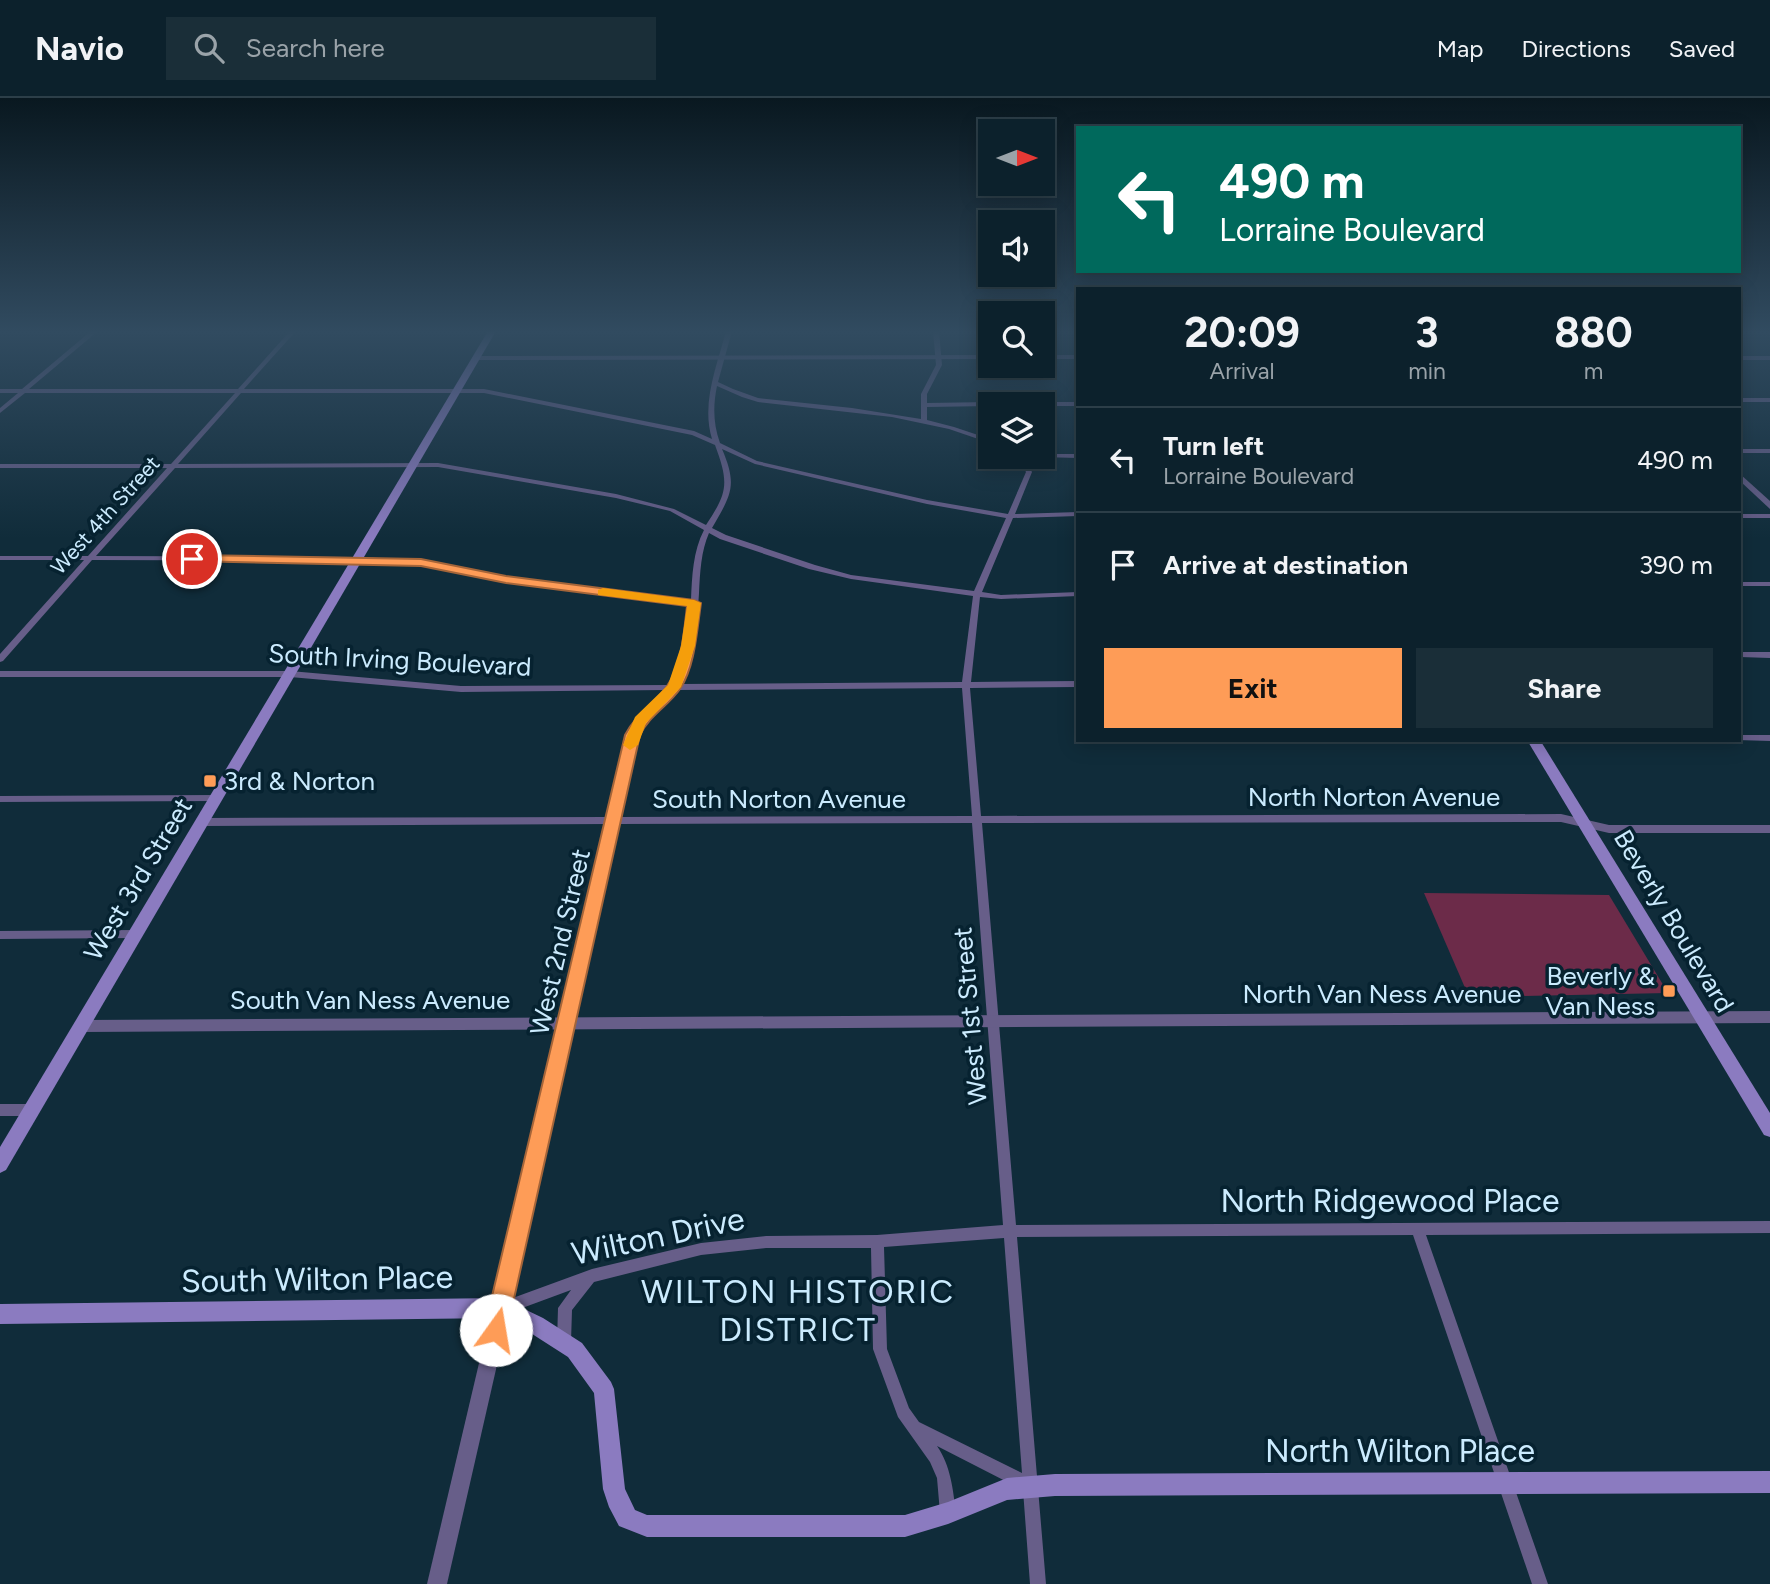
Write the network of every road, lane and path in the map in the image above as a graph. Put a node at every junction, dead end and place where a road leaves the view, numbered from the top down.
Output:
1 (231, 400) edge
2 (450, 400) edge
3 (534, 400) edge
4 (712, 400) edge
5 (754, 400) edge
6 (925, 400) edge
7 (978, 404) edge
8 (1055, 404) edge
9 (1076, 404) edge
10 (925, 405) junction
11 (924, 420) junction
12 (978, 437) edge
13 (718, 445) junction
14 (1741, 451) edge
15 (1770, 451) edge
16 (1055, 456) edge
17 (1076, 456) edge
18 (414, 464) junction
19 (173, 465) junction
20 (0, 466) edge
21 (1028, 469) edge
22 (1741, 478) edge
23 (1770, 506) edge
24 (1076, 514) edge
25 (1009, 516) junction
26 (1741, 516) edge
27 (1770, 516) edge
28 (705, 528) junction
29 (0, 558) edge
30 (91, 558) junction
31 (357, 559) junction
32 (1741, 584) edge
33 (1770, 584) edge
34 (977, 594) junction
35 (1076, 594) edge
36 (694, 603) junction
37 (1741, 655) edge
38 (1770, 655) edge
39 (0, 659) edge
40 (0, 674) edge
41 (290, 674) junction
42 (1076, 684) edge
43 (966, 685) junction
44 (674, 687) junction
45 (1741, 738) edge
46 (1770, 738) edge
47 (1534, 742) edge
48 (216, 798) junction
49 (0, 799) edge
50 (977, 819) junction
51 (615, 821) junction
52 (203, 822) junction
53 (1584, 824) junction
54 (1770, 829) edge
55 (136, 934) junction
56 (0, 936) edge
57 (1701, 1017) junction
58 (1770, 1017) edge
59 (994, 1021) junction
60 (568, 1023) junction
61 (82, 1026) junction
62 (0, 1110) edge
63 (32, 1110) junction
64 (1770, 1129) edge
65 (0, 1164) edge
66 (1770, 1227) edge
67 (1418, 1230) junction
68 (1011, 1231) junction
69 (877, 1241) junction
70 (592, 1276) junction
71 (501, 1308) junction
72 (0, 1314) edge
73 (564, 1342) junction
74 (914, 1427) junction
75 (1506, 1481) junction
76 (1770, 1482) edge
77 (1031, 1487) junction
78 (947, 1513) junction
79 (437, 1584) edge
80 (1038, 1584) edge
81 (1540, 1584) edge

1 - 19 street, West 4th Street
2 - 18 main road, West 3rd Street
3 - 13 street
4 - 13 street, West 2nd Street
5 - 11 street
6 - 10 street
7 - 10 street
8 - 9 street
10 - 11 street
11 - 12 street
13 - 25 street
13 - 28 street, West 2nd Street
14 - 15 street
16 - 17 street
18 - 19 street
18 - 28 street
18 - 31 main road, West 3rd Street
19 - 20 street
19 - 30 street, West 4th Street
21 - 25 street, West 1st Street
22 - 23 street
24 - 25 street
25 - 34 street, West 1st Street
26 - 27 street
28 - 34 street
28 - 36 street, West 2nd Street
29 - 30 street
30 - 31 street
30 - 39 street, West 4th Street
31 - 36 street
31 - 41 main road, West 3rd Street
32 - 33 street
34 - 35 street
34 - 43 street, West 1st Street
36 - 44 street, West 2nd Street
37 - 38 street
40 - 41 street, South Irving Boulevard
41 - 44 street, South Irving Boulevard
41 - 48 main road, West 3rd Street
42 - 43 street, South Irving Boulevard
43 - 44 street, South Irving Boulevard
43 - 50 street, West 1st Street
44 - 51 street, West 2nd Street
45 - 46 street
47 - 53 main road, Beverly Boulevard
48 - 49 street
48 - 52 main road, West 3rd Street
50 - 51 street, South Norton Avenue
50 - 53 street, North Norton Avenue
50 - 59 street, West 1st Street
51 - 52 street, South Norton Avenue
51 - 60 street, West 2nd Street
52 - 55 main road, West 3rd Street
53 - 54 street, North Norton Avenue
53 - 57 main road, Beverly Boulevard
55 - 56 street
55 - 61 main road, West 3rd Street
57 - 58 street, North Van Ness Avenue
57 - 59 street, North Van Ness Avenue
57 - 64 main road, Beverly Boulevard
59 - 60 street, South Van Ness Avenue
59 - 68 street, West 1st Street
60 - 61 street, South Van Ness Avenue
60 - 71 street, West 2nd Street
61 - 63 main road, West 3rd Street
62 - 63 street
63 - 65 main road, West 3rd Street
66 - 67 street, North Ridgewood Place
67 - 68 street, North Ridgewood Place
67 - 75 street
68 - 69 street, North Ridgewood Place
68 - 77 street, West 1st Street
69 - 70 street, Wilton Drive
69 - 74 street
70 - 71 street, Wilton Drive
70 - 73 street
71 - 72 main road, South Wilton Place
71 - 73 main road, South Wilton Place
71 - 79 street, West 2nd Street
73 - 78 main road, South Wilton Place
74 - 77 street
74 - 78 street
75 - 76 main road, North Wilton Place
75 - 77 main road, North Wilton Place
75 - 81 street
77 - 78 main road, South Wilton Place
77 - 80 street, West 1st Street

